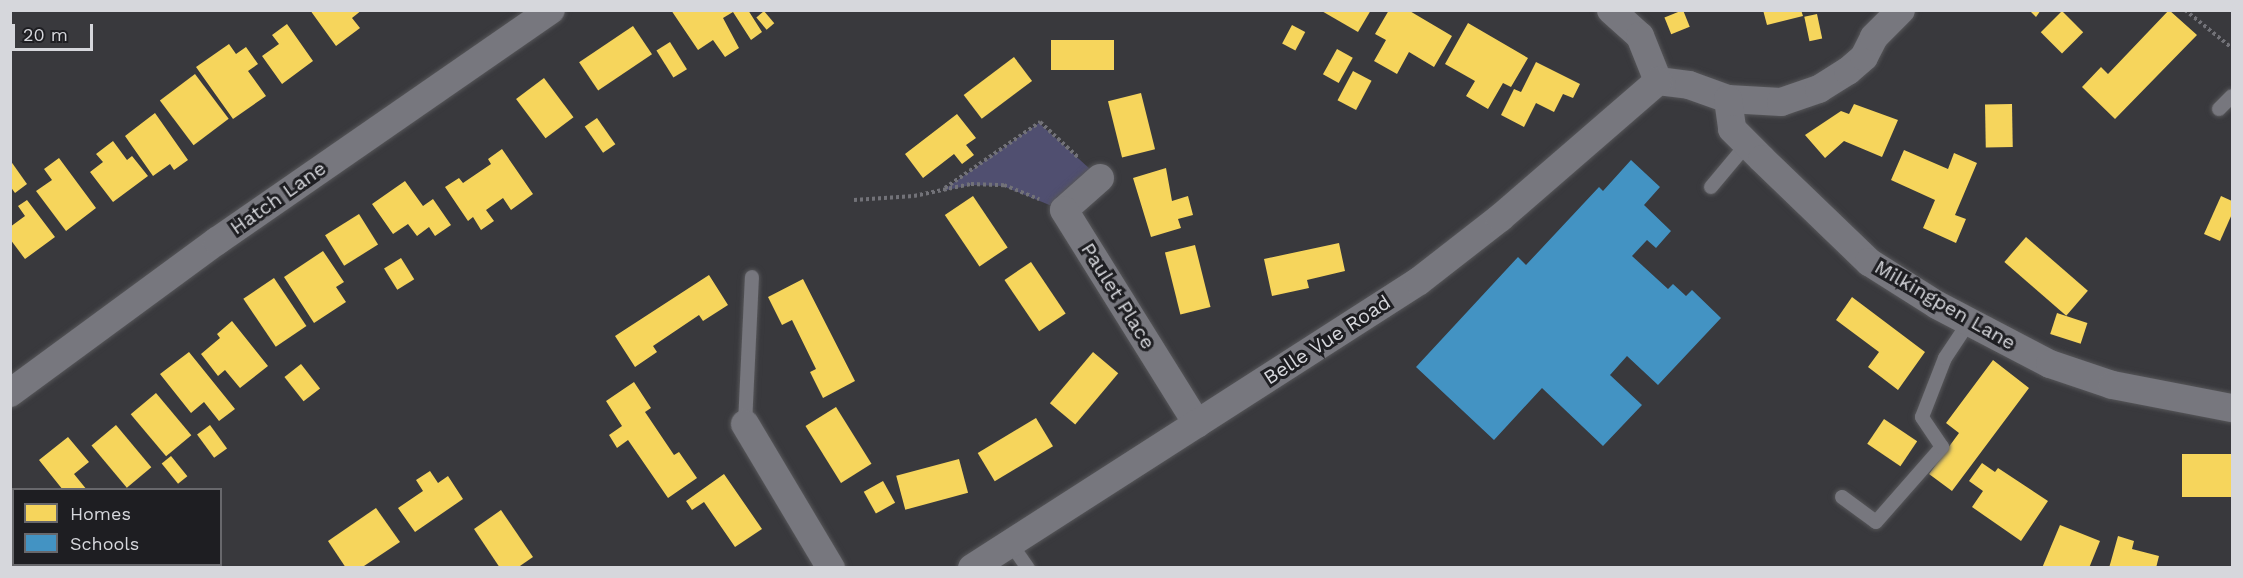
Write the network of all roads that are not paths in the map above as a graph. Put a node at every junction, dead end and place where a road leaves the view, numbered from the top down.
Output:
1 (551, 10) edge
2 (1611, 10) edge
3 (1901, 10) edge
4 (1658, 81) junction
5 (2232, 96) edge
6 (1728, 99) junction
7 (2219, 109) dead end
8 (1747, 144) junction
9 (1100, 178) road end
10 (1711, 187) dead end
11 (752, 277) dead end
12 (1969, 322) junction
13 (10, 393) edge
14 (2232, 408) edge
15 (745, 424) joint
16 (1197, 424) junction
17 (1842, 497) dead end
18 (1011, 544) junction
19 (831, 567) edge
20 (972, 567) edge
21 (1028, 567) edge

1 - 13 street, Hatch Lane
2 - 4 street
3 - 6 street
4 - 6 street
4 - 16 street, Belle Vue Road
5 - 7 lane
6 - 8 street, Milkingpen Lane
8 - 10 lane
8 - 12 street, Milkingpen Lane
9 - 16 street, Paulet Place
11 - 15 lane
12 - 14 street, Milkingpen Lane
12 - 17 lane
15 - 19 street
16 - 18 street, Belle Vue Road
18 - 20 street, Belle Vue Road
18 - 21 lane

